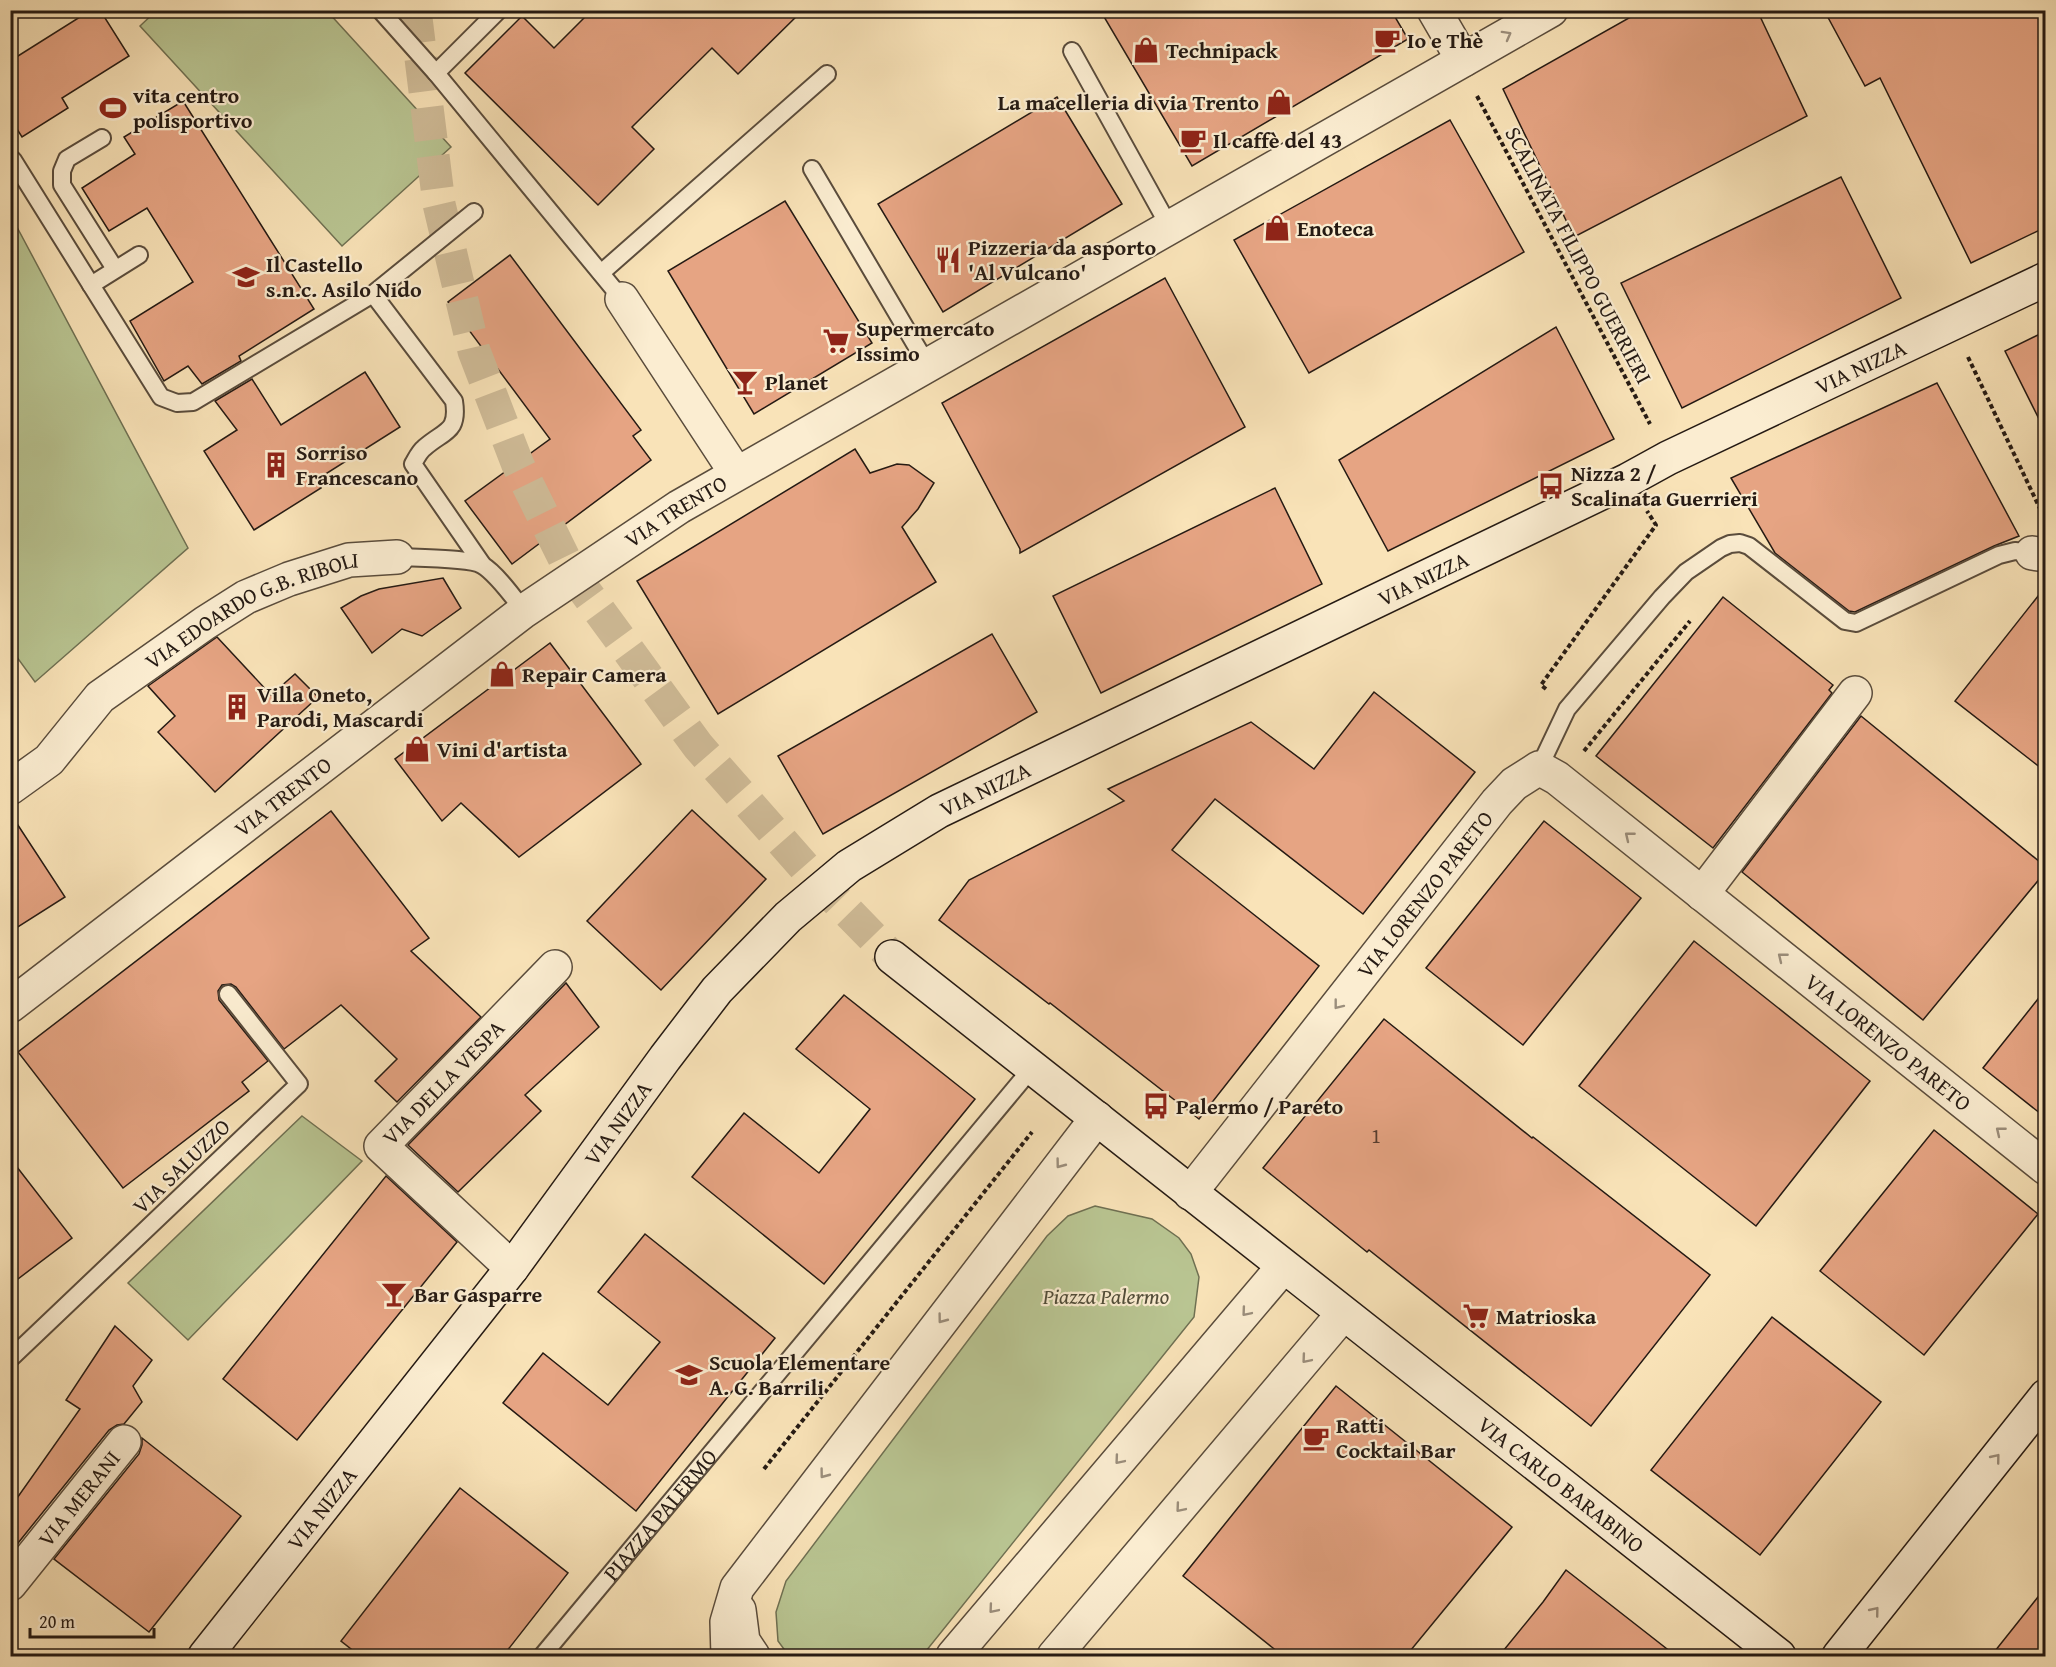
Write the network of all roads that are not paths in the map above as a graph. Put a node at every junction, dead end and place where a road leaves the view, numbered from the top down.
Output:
1 (380, 10) edge
2 (499, 10) edge
3 (1434, 10) edge
4 (1551, 10) edge
5 (1072, 51) dead end
6 (1463, 60) junction
7 (436, 73) junction
8 (828, 74) dead end
9 (102, 138) dead end
10 (13, 160) dead end
11 (812, 169) dead end
12 (474, 212) dead end
13 (1169, 226) junction
14 (139, 255) dead end
15 (115, 269) junction
16 (601, 273) junction
17 (2046, 279) edge
18 (91, 285) junction
19 (373, 294) junction
20 (622, 299) joint
21 (927, 366) junction
22 (736, 473) junction
23 (2039, 554) edge
24 (397, 557) joint
25 (482, 564) junction
26 (524, 611) junction
27 (1855, 693) dead end
28 (1539, 768) junction
29 (10, 788) edge
30 (1702, 894) junction
31 (892, 957) tunnel mouth
32 (555, 967) dead end
33 (228, 994) dead end
34 (10, 1006) edge
35 (1032, 1068) junction
36 (1096, 1118) junction
37 (2046, 1168) edge
38 (1190, 1193) junction
39 (1283, 1267) junction
40 (513, 1268) junction
41 (1343, 1314) junction
42 (10, 1359) edge
43 (2046, 1396) edge
44 (124, 1442) dead end
45 (10, 1584) edge
46 (737, 1588) junction
47 (205, 1656) edge
48 (542, 1656) edge
49 (728, 1656) edge
50 (753, 1656) edge
51 (953, 1656) edge
52 (1054, 1656) edge
53 (1779, 1656) edge
54 (1839, 1656) edge

1 - 7 lane, VIA TRENTO
2 - 7 lane
3 - 6 street
6 -> 4 street, VIA TRENTO
5 - 13 lane
6 - 13 street, VIA TRENTO
7 - 16 lane, VIA TRENTO
8 - 16 lane
9 - 15 lane
10 - 18 lane
11 - 21 lane
12 - 19 lane
13 - 21 street, VIA TRENTO
14 - 15 lane
15 - 18 lane
16 - 20 lane, VIA TRENTO
17 - 40 street, VIA NIZZA
18 - 19 lane
19 - 25 lane
20 - 22 street, VIA TRENTO
21 - 22 street, VIA TRENTO
22 - 26 street, VIA TRENTO
23 - 28 lane
24 - 25 lane, VIA EDOARDO G.B. RIBOLI
24 - 29 street, VIA EDOARDO G.B. RIBOLI
25 - 26 lane
26 - 34 street, VIA TRENTO
27 - 30 street
30 -> 28 street, VIA LORENZO PARETO
28 -> 38 street, VIA LORENZO PARETO
37 -> 30 street, VIA LORENZO PARETO
31 - 35 street
32 - 40 street, VIA DELLA VESPA
33 - 42 lane, VIA SALUZZO
35 - 36 street
35 - 48 lane, PIAZZA PALERMO
36 - 38 street
36 -> 46 street
38 - 39 street
39 - 41 street
39 -> 51 street
40 - 47 street, VIA NIZZA
41 -> 52 street
41 - 53 street, VIA CARLO BARABINO
54 -> 43 street
44 - 45 street, VIA MERANI
46 - 49 street
46 - 50 street

